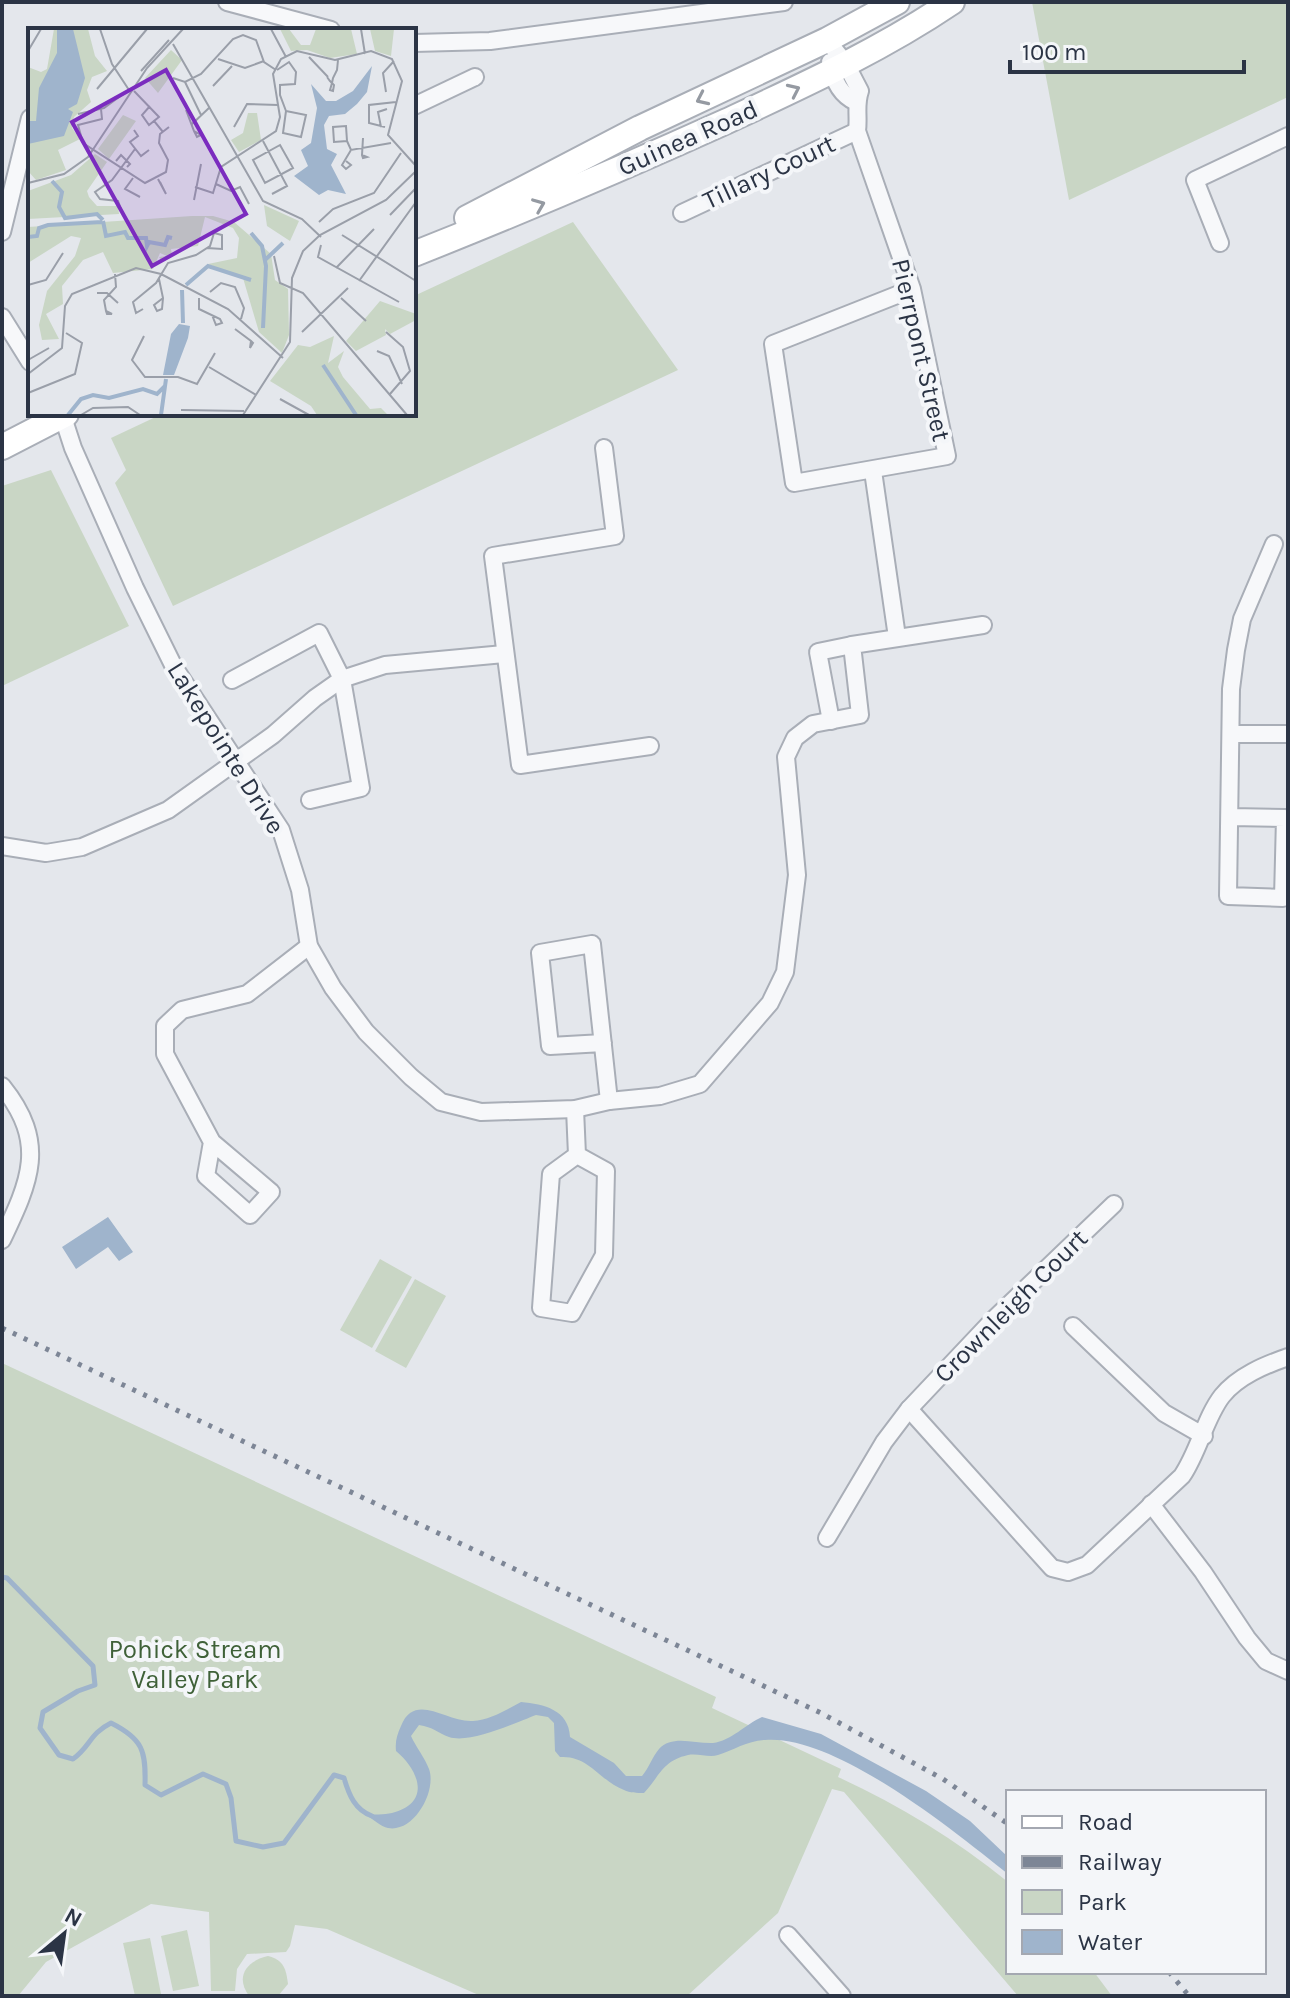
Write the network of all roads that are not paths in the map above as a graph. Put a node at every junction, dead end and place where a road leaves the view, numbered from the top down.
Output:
1 (227, 2) edge
2 (783, 2) edge
3 (897, 2) edge
4 (952, 2) edge
5 (324, 28) edge
6 (827, 40) junction
7 (416, 43) edge
8 (839, 68) junction
9 (475, 77) dead end
10 (416, 105) edge
11 (28, 126) edge
12 (857, 131) junction
13 (1288, 136) edge
14 (682, 213) dead end
15 (2, 232) edge
16 (1220, 243) dead end
17 (416, 250) edge
18 (416, 250) edge
19 (912, 289) junction
20 (2, 317) edge
21 (28, 359) edge
22 (60, 416) edge
23 (65, 416) edge
24 (2, 447) edge
25 (604, 448) dead end
26 (873, 471) junction
27 (1274, 544) dead end
28 (983, 625) dead end
29 (897, 637) junction
30 (852, 645) junction
31 (504, 654) junction
32 (342, 679) junction
33 (232, 680) dead end
34 (831, 721) junction
35 (1231, 734) junction
36 (1288, 734) edge
37 (650, 746) dead end
38 (237, 762) junction
39 (310, 800) dead end
40 (1231, 817) junction
41 (2, 846) edge
42 (309, 946) junction
43 (603, 1043) junction
44 (2, 1086) edge
45 (609, 1101) junction
46 (575, 1109) junction
47 (212, 1142) dead end
48 (577, 1155) junction
49 (1114, 1204) dead end
50 (2, 1240) edge
51 (1073, 1326) dead end
52 (1288, 1357) edge
53 (909, 1409) junction
54 (1204, 1436) junction
55 (1151, 1504) junction
56 (827, 1538) dead end
57 (1288, 1671) edge
58 (788, 1935) dead end
59 (842, 1996) edge

1 - 5 street
2 - 7 street
3 - 6 main road, Guinea Road
4 - 8 main road, Guinea Road
6 - 8 street, Pierrpont Street
6 -> 17 main road, Guinea Road
8 - 12 street, Pierrpont Street
18 -> 8 main road, Guinea Road
9 - 10 street
11 - 15 street
12 - 14 street, Tillary Court
12 - 19 street, Pierrpont Street
13 - 16 street
19 - 26 street, Pierrpont Street
19 - 26 street
20 - 21 street
22 - 24 main road
23 - 38 street, Lakepointe Drive
25 - 31 street
26 - 29 street
27 - 35 street
28 - 29 street
29 - 30 street
30 - 34 street
30 - 34 street
31 - 32 street
31 - 37 street
32 - 33 street
32 - 38 street
32 - 39 street
34 - 45 street, Lakepointe Drive
35 - 36 street
35 - 40 street
38 - 41 street
38 - 42 street, Lakepointe Drive
40 - 40 street
42 - 46 street, Lakepointe Drive
42 - 47 street
43 - 43 street
43 - 45 street
44 - 50 street
45 - 46 street, Lakepointe Drive
46 - 48 street
48 - 48 street
49 - 53 street, Crownleigh Court
51 - 54 street
52 - 54 street
53 - 55 street
53 - 56 street, Crownleigh Court
54 - 55 street
55 - 57 street
58 - 59 street

